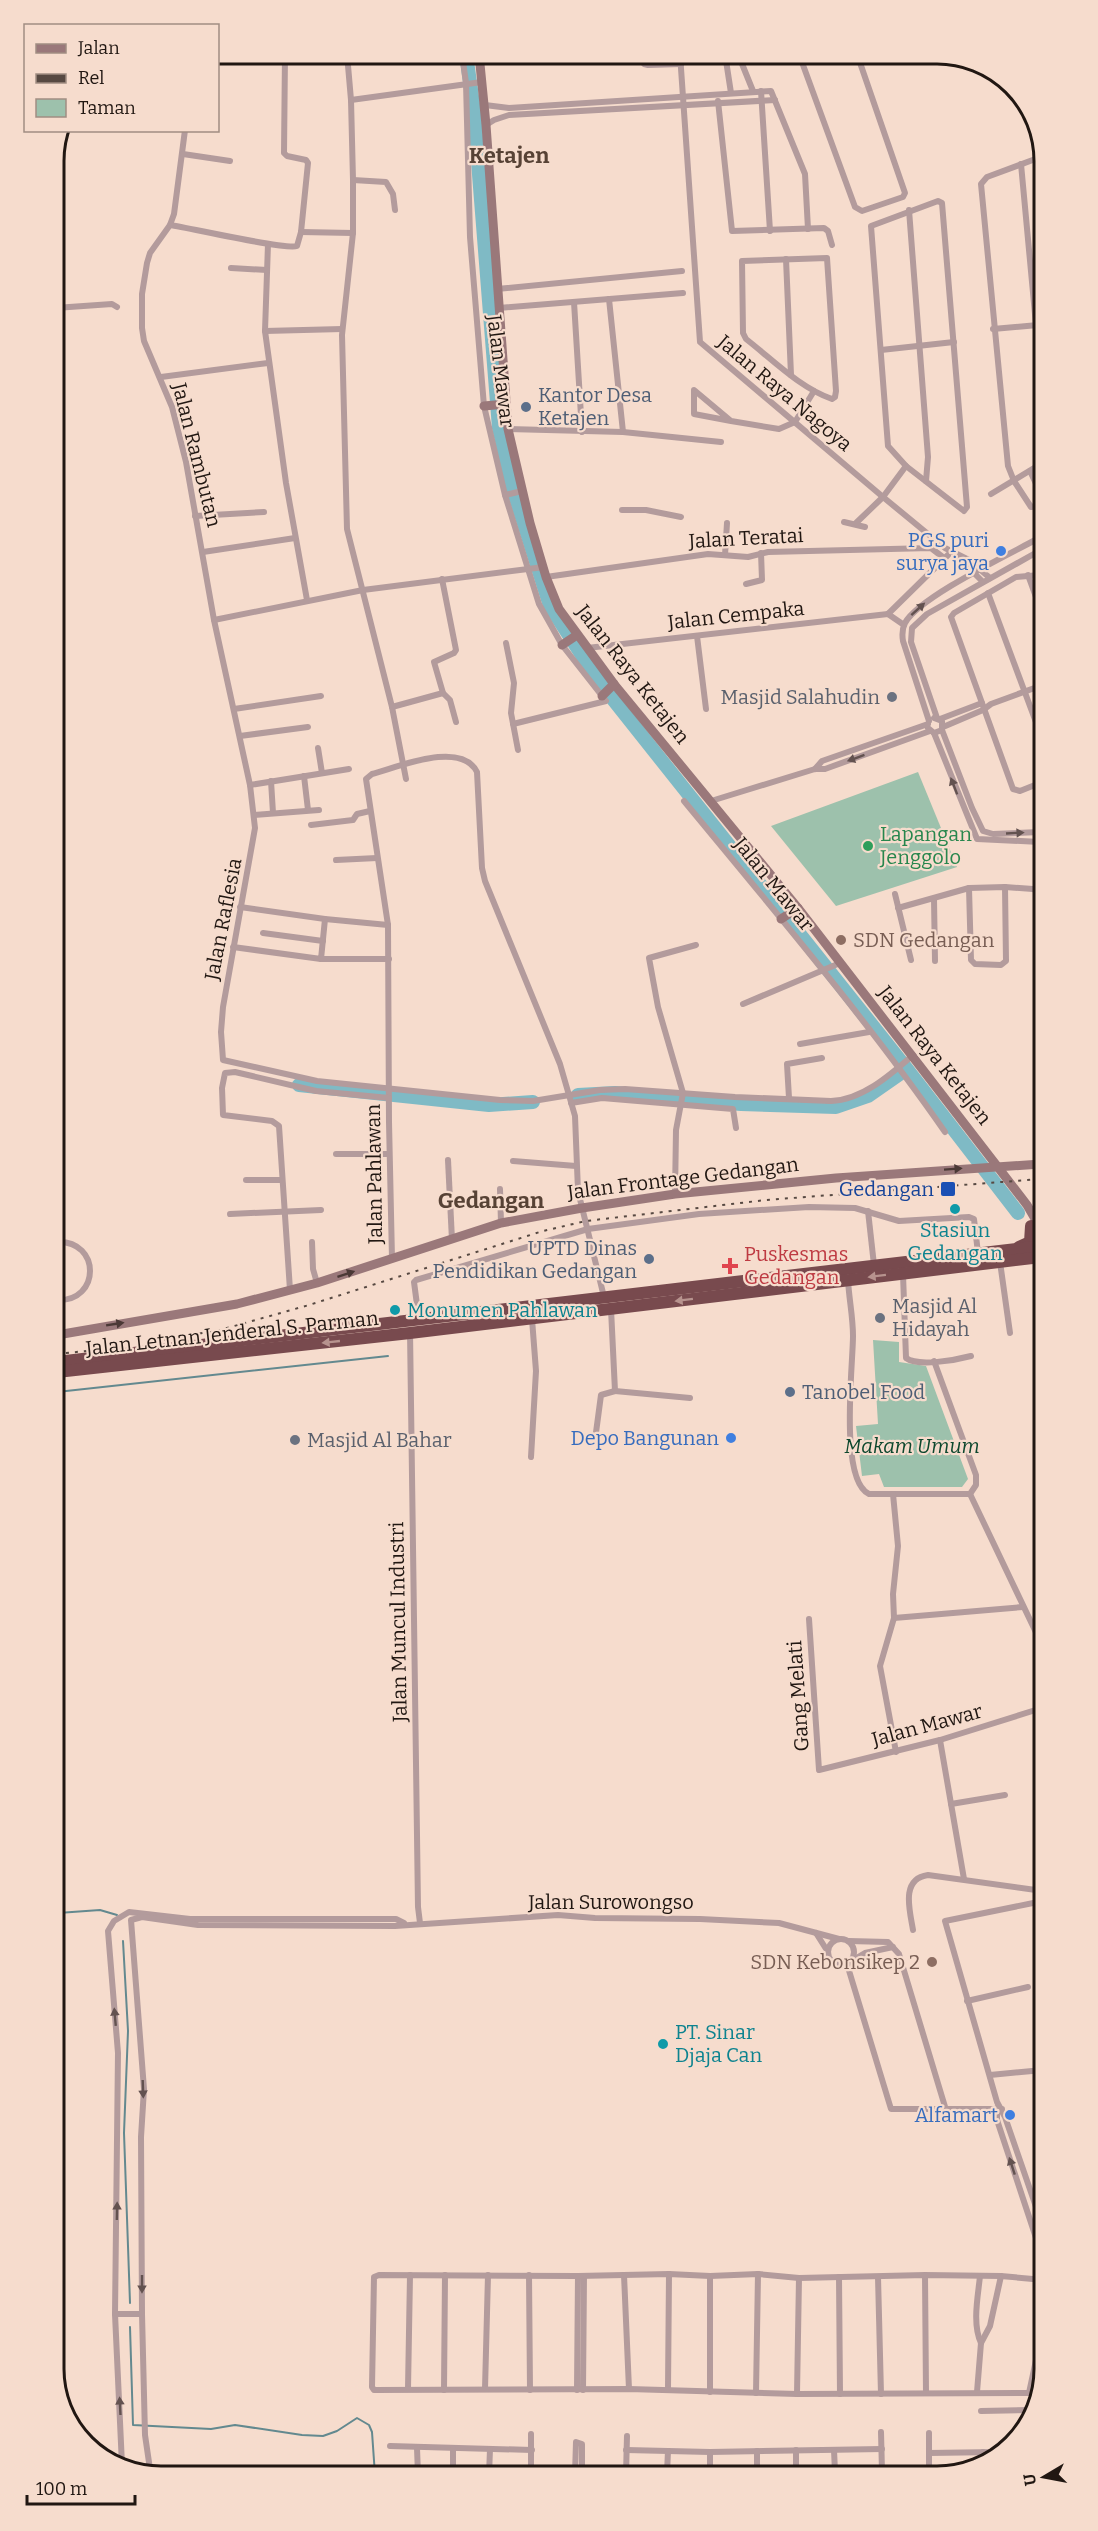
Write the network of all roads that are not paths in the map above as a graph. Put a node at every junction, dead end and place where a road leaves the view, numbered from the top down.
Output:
1 (285, 64) edge
2 (348, 64) edge
3 (464, 64) edge
4 (480, 64) edge
5 (681, 64) edge
6 (727, 65) edge
7 (742, 65) edge
8 (804, 65) edge
9 (861, 65) edge
10 (481, 82) junction
11 (467, 83) junction
12 (753, 91) junction
13 (761, 91) junction
14 (731, 93) junction
15 (718, 94) junction
16 (351, 100) junction
17 (762, 100) junction
18 (776, 100) junction
19 (684, 101) junction
20 (719, 102) junction
21 (484, 105) junction
22 (509, 112) junction
23 (486, 125) junction
24 (185, 132) edge
25 (183, 154) junction
26 (1034, 159) edge
27 (230, 161) dead end
28 (1021, 164) junction
29 (353, 180) junction
30 (395, 210) dead end
31 (909, 210) junction
32 (170, 225) junction
33 (808, 229) junction
34 (301, 231) junction
35 (770, 231) junction
36 (353, 233) junction
37 (268, 244) junction
38 (832, 245) dead end
39 (786, 259) junction
40 (231, 268) dead end
41 (267, 270) junction
42 (682, 271) dead end
43 (1034, 287) edge
44 (498, 288) junction
45 (683, 293) dead end
46 (609, 299) junction
47 (574, 302) junction
48 (65, 307) edge
49 (117, 307) dead end
50 (499, 308) junction
51 (1034, 325) edge
52 (342, 329) junction
53 (993, 329) junction
54 (265, 331) junction
55 (954, 342) junction
56 (919, 346) junction
57 (881, 350) junction
58 (268, 363) junction
59 (791, 375) junction
60 (161, 377) junction
61 (813, 391) junction
62 (504, 404) junction
63 (486, 406) junction
64 (731, 421) junction
65 (795, 422) junction
66 (508, 429) junction
67 (582, 432) junction
68 (623, 432) junction
69 (721, 442) dead end
70 (906, 466) junction
71 (1034, 468) edge
72 (1030, 471) junction
73 (1034, 479) edge
74 (926, 481) junction
75 (1014, 481) junction
76 (520, 491) junction
77 (991, 494) dead end
78 (506, 495) junction
79 (883, 497) junction
80 (1034, 507) edge
81 (622, 510) dead end
82 (264, 512) dead end
83 (195, 516) junction
84 (681, 517) dead end
85 (844, 522) dead end
86 (727, 523) dead end
87 (856, 523) junction
88 (865, 528) dead end
89 (296, 538) junction
90 (1034, 541) edge
91 (203, 552) junction
92 (761, 553) junction
93 (1034, 554) edge
94 (725, 555) junction
95 (538, 570) junction
96 (977, 572) junction
97 (1028, 574) junction
98 (1034, 574) edge
99 (441, 579) junction
100 (986, 580) junction
101 (746, 584) dead end
102 (363, 590) junction
103 (1034, 591) edge
104 (988, 594) junction
105 (307, 600) junction
106 (888, 614) junction
107 (214, 620) junction
108 (904, 626) junction
109 (697, 636) junction
110 (569, 640) junction
111 (506, 643) dead end
112 (587, 648) junction
113 (919, 664) junction
114 (911, 668) junction
115 (1034, 688) edge
116 (607, 692) junction
117 (1025, 692) junction
118 (443, 693) junction
119 (321, 696) dead end
120 (980, 703) junction
121 (991, 704) junction
122 (392, 707) junction
123 (234, 709) junction
124 (706, 709) dead end
125 (983, 710) junction
126 (1034, 717) edge
127 (939, 718) junction
128 (456, 722) dead end
129 (513, 724) junction
130 (308, 727) dead end
131 (930, 727) junction
132 (943, 728) junction
133 (240, 736) junction
134 (882, 739) junction
135 (885, 747) junction
136 (318, 748) dead end
137 (518, 750) dead end
138 (404, 765) junction
139 (349, 769) dead end
140 (815, 769) junction
141 (322, 773) junction
142 (304, 776) junction
143 (406, 778) dead end
144 (271, 782) junction
145 (250, 785) junction
146 (1034, 786) edge
147 (684, 801) dead end
148 (711, 801) junction
149 (972, 808) junction
150 (308, 810) junction
151 (319, 810) dead end
152 (370, 811) junction
153 (964, 811) junction
154 (273, 813) junction
155 (254, 815) junction
156 (311, 825) dead end
157 (1034, 832) edge
158 (1034, 842) edge
159 (376, 858) junction
160 (336, 860) dead end
161 (1005, 887) junction
162 (969, 888) junction
163 (1034, 890) edge
164 (895, 894) dead end
165 (934, 899) junction
166 (240, 907) junction
167 (898, 908) junction
168 (796, 909) junction
169 (783, 918) junction
170 (325, 919) junction
171 (388, 925) junction
172 (264, 933) dead end
173 (323, 941) junction
174 (696, 945) dead end
175 (233, 947) junction
176 (321, 959) junction
177 (389, 959) junction
178 (911, 960) dead end
179 (935, 962) dead end
180 (839, 963) junction
181 (825, 969) junction
182 (743, 1004) dead end
183 (869, 1032) junction
184 (800, 1044) dead end
185 (911, 1057) junction
186 (822, 1058) dead end
187 (899, 1066) junction
188 (316, 1087) junction
189 (389, 1093) junction
190 (570, 1098) junction
191 (789, 1098) junction
192 (682, 1099) junction
193 (736, 1128) dead end
194 (945, 1132) dead end
195 (336, 1154) dead end
196 (389, 1154) junction
197 (448, 1160) dead end
198 (513, 1161) dead end
199 (1034, 1164) edge
200 (576, 1166) junction
201 (988, 1167) junction
202 (246, 1180) dead end
203 (282, 1180) junction
204 (500, 1188) dead end
205 (675, 1194) junction
206 (582, 1208) junction
207 (321, 1210) dead end
208 (868, 1210) junction
209 (285, 1211) junction
210 (230, 1214) dead end
211 (1034, 1222) edge
212 (501, 1223) junction
213 (588, 1229) junction
214 (1034, 1232) edge
215 (452, 1240) junction
216 (312, 1242) dead end
217 (65, 1243) edge
218 (1012, 1249) junction
219 (978, 1253) junction
220 (1034, 1253) edge
221 (1034, 1255) edge
222 (392, 1259) junction
223 (1000, 1262) junction
224 (874, 1266) junction
225 (903, 1273) junction
226 (848, 1280) junction
227 (316, 1283) junction
228 (290, 1290) junction
229 (64, 1299) edge
230 (608, 1303) junction
231 (532, 1318) junction
232 (413, 1325) junction
233 (1010, 1333) dead end
234 (64, 1334) edge
235 (971, 1356) dead end
236 (64, 1361) edge
237 (934, 1361) junction
238 (64, 1371) edge
239 (615, 1391) junction
240 (690, 1398) dead end
241 (595, 1440) dead end
242 (531, 1457) dead end
243 (893, 1494) junction
244 (970, 1494) junction
245 (1023, 1607) junction
246 (894, 1618) junction
247 (809, 1619) dead end
248 (1034, 1629) edge
249 (1034, 1711) edge
250 (940, 1740) junction
251 (896, 1752) junction
252 (819, 1770) joint
253 (1005, 1795) dead end
254 (951, 1804) junction
255 (964, 1879) junction
256 (1034, 1890) edge
257 (1034, 1904) edge
258 (404, 1923) junction
259 (420, 1923) junction
260 (914, 1930) dead end
261 (816, 1933) junction
262 (840, 1939) junction
263 (849, 1941) junction
264 (892, 1947) junction
265 (828, 1952) junction
266 (850, 1962) junction
267 (1028, 1987) dead end
268 (967, 2001) junction
269 (1034, 2071) edge
270 (990, 2075) junction
271 (946, 2110) junction
272 (999, 2110) junction
273 (1034, 2203) edge
274 (1034, 2232) edge
275 (669, 2274) junction
276 (758, 2274) junction
277 (410, 2275) junction
278 (445, 2275) junction
279 (488, 2275) junction
280 (530, 2275) junction
281 (624, 2275) junction
282 (925, 2275) junction
283 (581, 2276) junction
284 (710, 2276) junction
285 (980, 2276) junction
286 (1001, 2276) junction
287 (838, 2277) junction
288 (878, 2277) junction
289 (798, 2278) junction
290 (1034, 2279) edge
291 (119, 2314) junction
292 (139, 2314) junction
293 (981, 2343) junction
294 (408, 2389) junction
295 (485, 2389) junction
296 (628, 2389) junction
297 (444, 2390) junction
298 (530, 2390) junction
299 (580, 2390) junction
300 (668, 2390) junction
301 (710, 2392) junction
302 (976, 2392) junction
303 (756, 2393) junction
304 (926, 2393) junction
305 (1031, 2393) edge
306 (797, 2394) junction
307 (840, 2394) junction
308 (881, 2394) junction
309 (1024, 2410) edge
310 (981, 2411) dead end
311 (880, 2432) dead end
312 (929, 2433) dead end
313 (531, 2434) dead end
314 (627, 2436) dead end
315 (390, 2446) dead end
316 (417, 2448) junction
317 (453, 2448) junction
318 (490, 2449) junction
319 (882, 2449) junction
320 (532, 2450) junction
321 (626, 2450) junction
322 (796, 2450) junction
323 (834, 2450) junction
324 (668, 2451) junction
325 (757, 2451) junction
326 (710, 2452) junction
327 (983, 2452) joint
328 (987, 2452) edge
329 (929, 2453) junction
330 (122, 2458) edge
331 (150, 2466) edge
332 (418, 2466) edge
333 (453, 2466) edge
334 (489, 2466) edge
335 (531, 2466) edge
336 (575, 2466) edge
337 (582, 2466) edge
338 (626, 2466) edge
339 (668, 2466) edge
340 (710, 2466) edge
341 (757, 2466) edge
342 (796, 2466) edge
343 (835, 2466) edge
344 (882, 2466) edge
345 (929, 2466) edge

1 - 34 street
2 - 16 street
3 - 11 street, Jalan Mawar
4 - 10 street, Jalan Raya Ketajen
5 - 19 street, Jalan Raya Nagoya
6 - 14 street
7 - 12 street
8 - 9 street
10 - 11 street
10 - 21 street, Jalan Raya Ketajen
11 - 16 street
11 - 63 street, Jalan Mawar
12 - 13 street
12 - 14 street
13 - 17 street
13 - 18 street
14 - 15 street
15 - 19 street
15 - 20 street
16 - 29 street
17 - 18 street
17 - 20 street
17 - 35 street
18 - 33 street
19 - 20 street
19 - 22 street
19 - 65 street, Jalan Raya Nagoya
20 - 35 street
21 - 22 street
21 - 23 street, Jalan Raya Ketajen
22 - 23 street
23 - 44 street, Jalan Raya Ketajen
24 - 25 street, Jalan Rambutan
25 - 27 street
25 - 32 street, Jalan Rambutan
26 - 28 street
28 - 43 street
28 - 53 street
29 - 30 street
29 - 36 street
31 - 55 street
31 - 56 street
31 - 57 street
32 - 37 street
32 - 60 street, Jalan Rambutan
33 - 35 street
33 - 38 street
34 - 36 street
34 - 37 street
36 - 52 street
37 - 41 street
39 - 59 street
39 - 59 street
39 - 61 street
40 - 41 street
41 - 54 street
42 - 44 street
44 - 50 street, Jalan Raya Ketajen
45 - 46 street
46 - 47 street
46 - 68 street
47 - 50 street
47 - 67 street
48 - 49 street
50 - 62 street, Jalan Raya Ketajen
51 - 53 street
52 - 54 street
52 - 102 street
53 - 75 street
54 - 58 street
55 - 56 street
55 - 74 street
56 - 57 street
56 - 74 street
57 - 70 street
58 - 60 street
58 - 89 street
59 - 61 street
60 - 83 street, Jalan Rambutan
61 - 65 street
62 - 63 street
62 - 66 street, Jalan Raya Ketajen
63 - 78 street, Jalan Mawar
64 - 64 street
64 - 65 street
65 - 79 street, Jalan Raya Nagoya
66 - 67 street
66 - 76 street, Jalan Raya Ketajen
67 - 68 street
68 - 69 street
70 - 74 street
70 - 79 street
71 - 72 street
72 - 73 street
72 - 75 street
75 - 77 street
75 - 80 street
76 - 78 street
76 - 95 street, Jalan Raya Ketajen
78 - 95 street, Jalan Mawar
79 - 87 street
79 - 96 street, Jalan Raya Nagoya
81 - 84 street
82 - 83 street
83 - 91 street, Jalan Rambutan
85 - 87 street
86 - 94 street
87 - 88 street
89 - 91 street
89 - 105 street
90 - 96 street
91 - 107 street, Jalan Rambutan
92 - 94 street, Jalan Teratai
92 - 101 street
92 - 106 street, Jalan Teratai
93 - 100 street
94 - 95 street, Jalan Teratai
95 - 99 street, Jalan Teratai
95 - 110 street, Jalan Raya Ketajen
95 - 110 street, Jalan Mawar
96 - 100 street, Jalan Raya Nagoya
108 -> 96 street
97 - 98 street
97 - 103 street
97 - 104 street
99 - 102 street, Jalan Teratai
99 - 118 street
100 - 113 street
102 - 105 street, Jalan Teratai
102 - 122 street
104 - 117 street
104 - 120 street
105 - 107 street, Jalan Teratai
106 - 108 street
106 - 109 street, Jalan Cempaka
107 - 123 street, Jalan Raflesia
108 - 114 street
109 - 112 street, Jalan Cempaka
109 - 124 street
110 - 112 street, Jalan Raya Ketajen
110 - 116 street, Jalan Mawar
111 - 129 street
112 - 116 street, Jalan Raya Ketajen
113 - 114 street
113 - 127 street
114 - 131 street
115 - 117 street
116 - 129 street
116 - 148 street, Jalan Raya Ketajen
117 - 121 street
117 - 126 street
118 - 122 street
118 - 128 street
119 - 123 street
120 - 121 street
120 - 125 street
120 - 127 street
121 - 125 street
122 - 138 street
123 - 133 street, Jalan Raflesia
125 - 132 street
125 - 146 street
127 - 131 street
127 - 132 street
129 - 137 street
130 - 133 street
131 - 132 street
131 - 134 street
131 - 135 street
153 -> 131 street
132 - 149 street
133 - 145 street, Jalan Raflesia
134 - 135 street
134 - 140 street
135 -> 140 street
136 - 141 street
138 - 143 street
138 - 152 street, Jalan Pahlawan
138 - 190 street
139 - 141 street
140 - 148 street
141 - 142 street
142 - 144 street
142 - 150 street
144 - 145 street
144 - 154 street
145 - 155 street, Jalan Raflesia
147 - 169 street, Jalan Mawar
148 - 168 street, Jalan Raya Ketajen
149 - 153 street
149 -> 157 street
150 - 151 street
150 - 154 street
152 - 156 street
152 - 159 street, Jalan Pahlawan
153 - 158 street
154 - 155 street
155 - 166 street, Jalan Raflesia
159 - 160 street
159 - 171 street, Jalan Pahlawan
161 - 162 street
161 - 162 street
161 - 163 street
162 - 165 street
164 - 167 street
165 - 167 street
165 - 179 street
166 - 170 street
166 - 175 street, Jalan Raflesia
167 - 178 street
168 - 169 street
168 - 180 street, Jalan Raya Ketajen
169 - 181 street, Jalan Mawar
170 - 171 street
170 - 173 street
171 - 177 street, Jalan Pahlawan
172 - 173 street
173 - 176 street
174 - 192 street
175 - 176 street
175 - 188 street, Jalan Raflesia
176 - 177 street
177 - 189 street, Jalan Pahlawan
180 - 181 street
180 - 185 street, Jalan Raya Ketajen
181 - 182 street
181 - 183 street, Jalan Mawar
183 - 184 street
183 - 187 street, Jalan Mawar
185 - 187 street
185 - 201 street, Jalan Raya Ketajen
186 - 191 street
187 - 191 street
187 - 194 street, Jalan Mawar
188 - 189 street, Jalan Raflesia
188 - 189 street
188 - 203 street
189 - 190 street
189 - 196 street, Jalan Pahlawan
190 - 192 street
190 - 192 street
190 - 200 street
191 - 192 street
192 - 193 street
192 - 205 street
195 - 196 street
196 - 222 street, Jalan Pahlawan
197 - 215 street
198 - 200 street
199 - 201 street, Jalan Frontage Gedangan
200 - 206 street
205 -> 201 street, Jalan Frontage Gedangan
201 - 211 street, Jalan Raya Ketajen
202 - 203 street
203 - 209 street
204 - 212 street
205 - 206 street, Jalan Frontage Gedangan
206 - 212 street, Jalan Frontage Gedangan
206 - 213 street
207 - 209 street
208 - 213 street
208 - 219 street
208 - 224 street
209 - 210 street
209 - 228 street
212 - 215 street, Jalan Frontage Gedangan
213 - 230 street
213 - 232 street, Jalan Muncul Industri
214 - 218 highway
215 - 222 street, Jalan Frontage Gedangan
216 - 227 street
217 - 229 street
218 - 219 highway
218 - 220 highway
219 - 224 highway
221 - 223 highway
227 -> 222 street, Jalan Frontage Gedangan
223 - 225 highway
223 - 233 street
224 - 230 highway
225 -> 226 highway
225 - 237 street
226 -> 230 highway
226 - 243 street
227 - 228 street, Jalan Frontage Gedangan
234 -> 228 street, Jalan Frontage Gedangan
230 - 231 highway
230 - 232 highway
230 - 239 street
231 - 232 highway
231 - 242 street
232 - 236 highway, Jalan Letnan Jenderal S. Parman
232 -> 238 highway, Jalan Letnan Jenderal S. Parman
232 - 259 street, Jalan Muncul Industri
235 - 237 street
237 - 244 street
239 - 240 street
239 - 241 street
243 - 244 street
243 - 246 street
244 - 245 street
245 - 246 street
245 - 248 street
246 - 251 street
247 - 252 street, Gang Melati
249 - 250 street, Jalan Mawar
250 - 251 street, Jalan Mawar
250 - 254 street
251 - 252 street, Jalan Mawar
253 - 254 street
254 - 255 street
255 - 256 street
255 - 260 street
257 - 268 street
258 - 259 street, Jalan Surowongso
291 -> 258 street, Jalan Surowongso
258 -> 292 street, Jalan Surowongso
259 - 261 street, Jalan Surowongso
261 - 262 street, Jalan Surowongso
261 - 265 street
262 - 263 street
262 - 265 street
263 - 264 street
263 - 266 street
264 - 266 street
264 - 271 street
265 - 266 street
266 - 271 street
267 - 268 street
268 - 270 street
269 - 270 street
270 - 272 street
271 - 272 street
272 - 273 street
274 -> 272 street
275 - 281 street
275 - 284 street
275 - 300 street
276 - 284 street
276 - 289 street
276 - 303 street
277 - 278 street
277 - 294 street
277 - 294 street
278 - 279 street
278 - 297 street
279 - 280 street
279 - 295 street
280 - 283 street
280 - 298 street
281 - 283 street
281 - 296 street
282 - 285 street
282 - 288 street
282 - 304 street
283 - 299 street
284 - 301 street
285 - 286 street
285 - 293 street
286 - 290 street
286 - 293 street
287 - 288 street
287 - 289 street
287 - 307 street
288 - 308 street
289 - 306 street
291 - 292 street
330 -> 291 street
292 - 331 street
293 - 302 street
294 - 297 street
295 - 297 street
295 - 298 street
296 - 299 street
296 - 300 street
298 - 299 street
300 - 301 street
301 - 303 street
302 - 304 street
302 - 305 street
303 - 306 street
304 - 308 street
306 - 307 street
307 - 308 street
309 - 310 street
311 - 319 street
312 - 329 street
313 - 320 street
314 - 321 street
315 - 316 street
316 - 317 street
316 - 332 street
317 - 318 street
317 - 333 street
318 - 320 street
318 - 334 street
319 - 323 street
319 - 344 street
320 - 335 street
321 - 324 street
321 - 338 street
322 - 323 street
322 - 325 street
322 - 342 street
323 - 343 street
324 - 326 street
324 - 339 street
325 - 326 street
325 - 341 street
326 - 340 street
327 - 328 street
327 - 329 street
329 - 345 street
336 - 337 street

